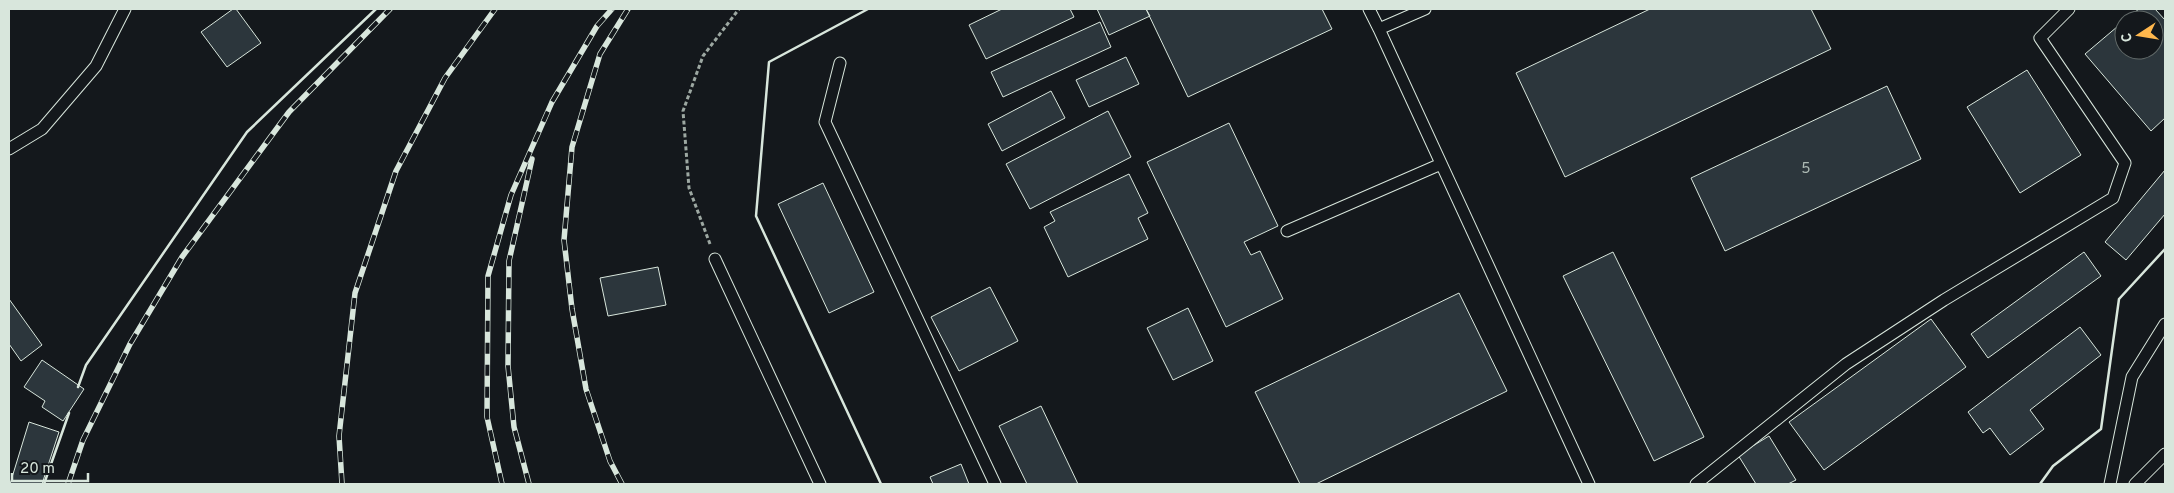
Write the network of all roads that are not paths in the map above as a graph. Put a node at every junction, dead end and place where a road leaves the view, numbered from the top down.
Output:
1 (125, 9) edge
2 (1369, 9) edge
3 (1425, 9) edge
4 (2069, 9) edge
5 (1379, 30) junction
6 (840, 63) dead end
7 (9, 149) edge
8 (1441, 164) junction
9 (1287, 231) dead end
10 (716, 258) road end
11 (2165, 324) edge
12 (2165, 454) edge
13 (820, 484) edge
14 (995, 484) edge
15 (1589, 484) edge
16 (1696, 484) edge
17 (2110, 484) edge
18 (2136, 484) edge

1 - 7 lane
2 - 5 lane
3 - 5 lane
4 - 16 lane
5 - 8 lane
6 - 14 lane
8 - 9 lane
8 - 15 lane
10 - 13 lane
11 - 17 lane
12 - 18 lane

